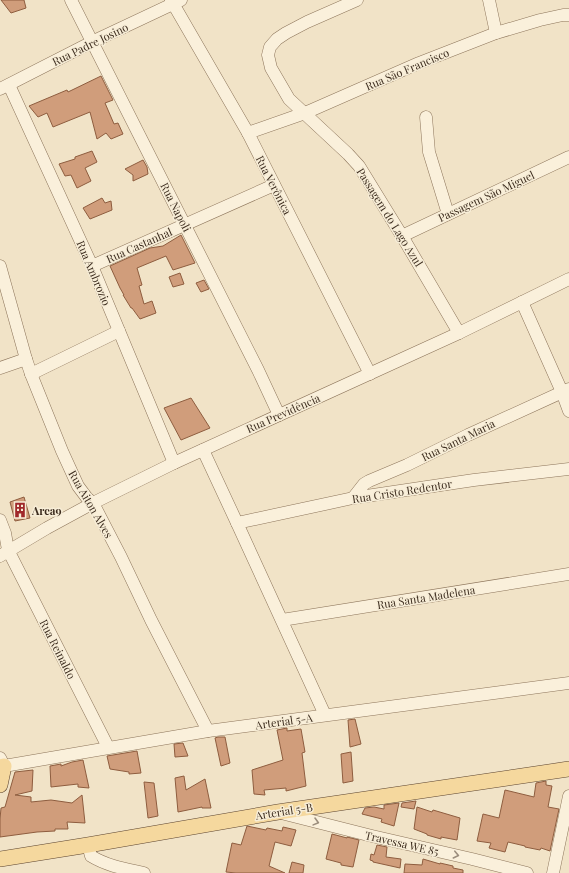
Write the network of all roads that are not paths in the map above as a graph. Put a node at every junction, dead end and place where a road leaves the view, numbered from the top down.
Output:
1 (71, 0) edge
2 (357, 0) edge
3 (489, 0) edge
4 (175, 1) edge
5 (569, 15) edge
6 (496, 33) junction
7 (92, 42) junction
8 (4, 87) edge
9 (305, 113) junction
10 (426, 117) dead end
11 (248, 133) junction
12 (569, 157) edge
13 (274, 185) junction
14 (448, 214) junction
15 (185, 225) junction
16 (402, 236) junction
17 (0, 266) edge
18 (92, 266) junction
19 (569, 279) edge
20 (2, 282) edge
21 (522, 302) junction
22 (119, 331) junction
23 (459, 333) junction
24 (26, 359) junction
25 (0, 368) edge
26 (31, 374) junction
27 (370, 374) junction
28 (565, 390) edge
29 (569, 411) edge
30 (279, 415) junction
31 (203, 450) junction
32 (174, 463) junction
33 (569, 469) edge
34 (354, 498) junction
35 (93, 503) junction
36 (0, 520) edge
37 (237, 522) junction
38 (4, 553) edge
39 (569, 574) edge
40 (282, 620) junction
41 (569, 683) edge
42 (325, 715) junction
43 (208, 731) junction
44 (108, 747) junction
45 (1, 764) edge
46 (569, 769) edge
47 (0, 785) edge
48 (569, 799) edge
49 (278, 812) junction
50 (88, 845) junction
51 (0, 859) edge
52 (144, 873) edge
53 (527, 873) edge
54 (553, 873) edge

1 - 7 street, Rua Napoli
2 - 9 street, Passagem do Lago Azul
3 - 6 street
4 - 7 street, Rua Padre Josino
4 - 11 street, Rua Verônica
5 - 6 street, Rua São Francisco
6 - 9 street, Rua São Francisco
7 - 8 street, Rua Padre Josino
7 - 15 street, Rua Napoli
8 - 18 street, Rua Ambrozio
9 - 11 street, Rua São Francisco
9 - 16 street, Passagem do Lago Azul
10 - 14 street
11 - 13 street, Rua Verônica
12 - 14 street, Passagem São Miguel
13 - 15 street, Rua Castanhal
13 - 27 street, Rua Verônica
14 - 16 street, Passagem São Miguel
15 - 18 street, Rua Castanhal
15 - 30 street, Rua Napoli
16 - 23 street, Passagem do Lago Azul
17 - 20 street, Rua Aiton Alves
18 - 22 street, Rua Ambrozio
19 - 21 street, Rua Previdência
20 - 24 street, Rua Aiton Alves
21 - 23 street, Rua Previdência
21 - 28 street
22 - 26 street
22 - 32 street, Rua Ambrozio
23 - 27 street, Rua Previdência
24 - 25 street
24 - 26 street, Rua Aiton Alves
26 - 35 street, Rua Aiton Alves
27 - 30 street, Rua Previdência
28 - 29 street
28 - 34 street, Rua Santa Maria
30 - 31 street, Rua Previdência
31 - 32 street, Rua Previdência
31 - 37 street
32 - 35 street, Rua Previdência
33 - 34 street, Rua Cristo Redentor
34 - 37 street, Rua Cristo Redentor
35 - 38 street, Rua Previdência
35 - 43 street, Rua Aiton Alves
36 - 38 street, Rua Reinaldo
37 - 40 street
38 - 44 street, Rua Reinaldo
39 - 40 street, Rua Santa Madelena
40 - 42 street
41 - 42 street, Arterial 5-A
42 - 43 street, Arterial 5-A
43 - 44 street, Arterial 5-A
44 - 45 street, Arterial 5-A
45 - 47 main road
46 - 49 main road, Arterial 5-B
48 - 54 street
49 - 50 main road, Arterial 5-B
49 -> 53 street, Travessa WE 85
50 - 51 main road, Arterial 5-B
50 - 52 street

